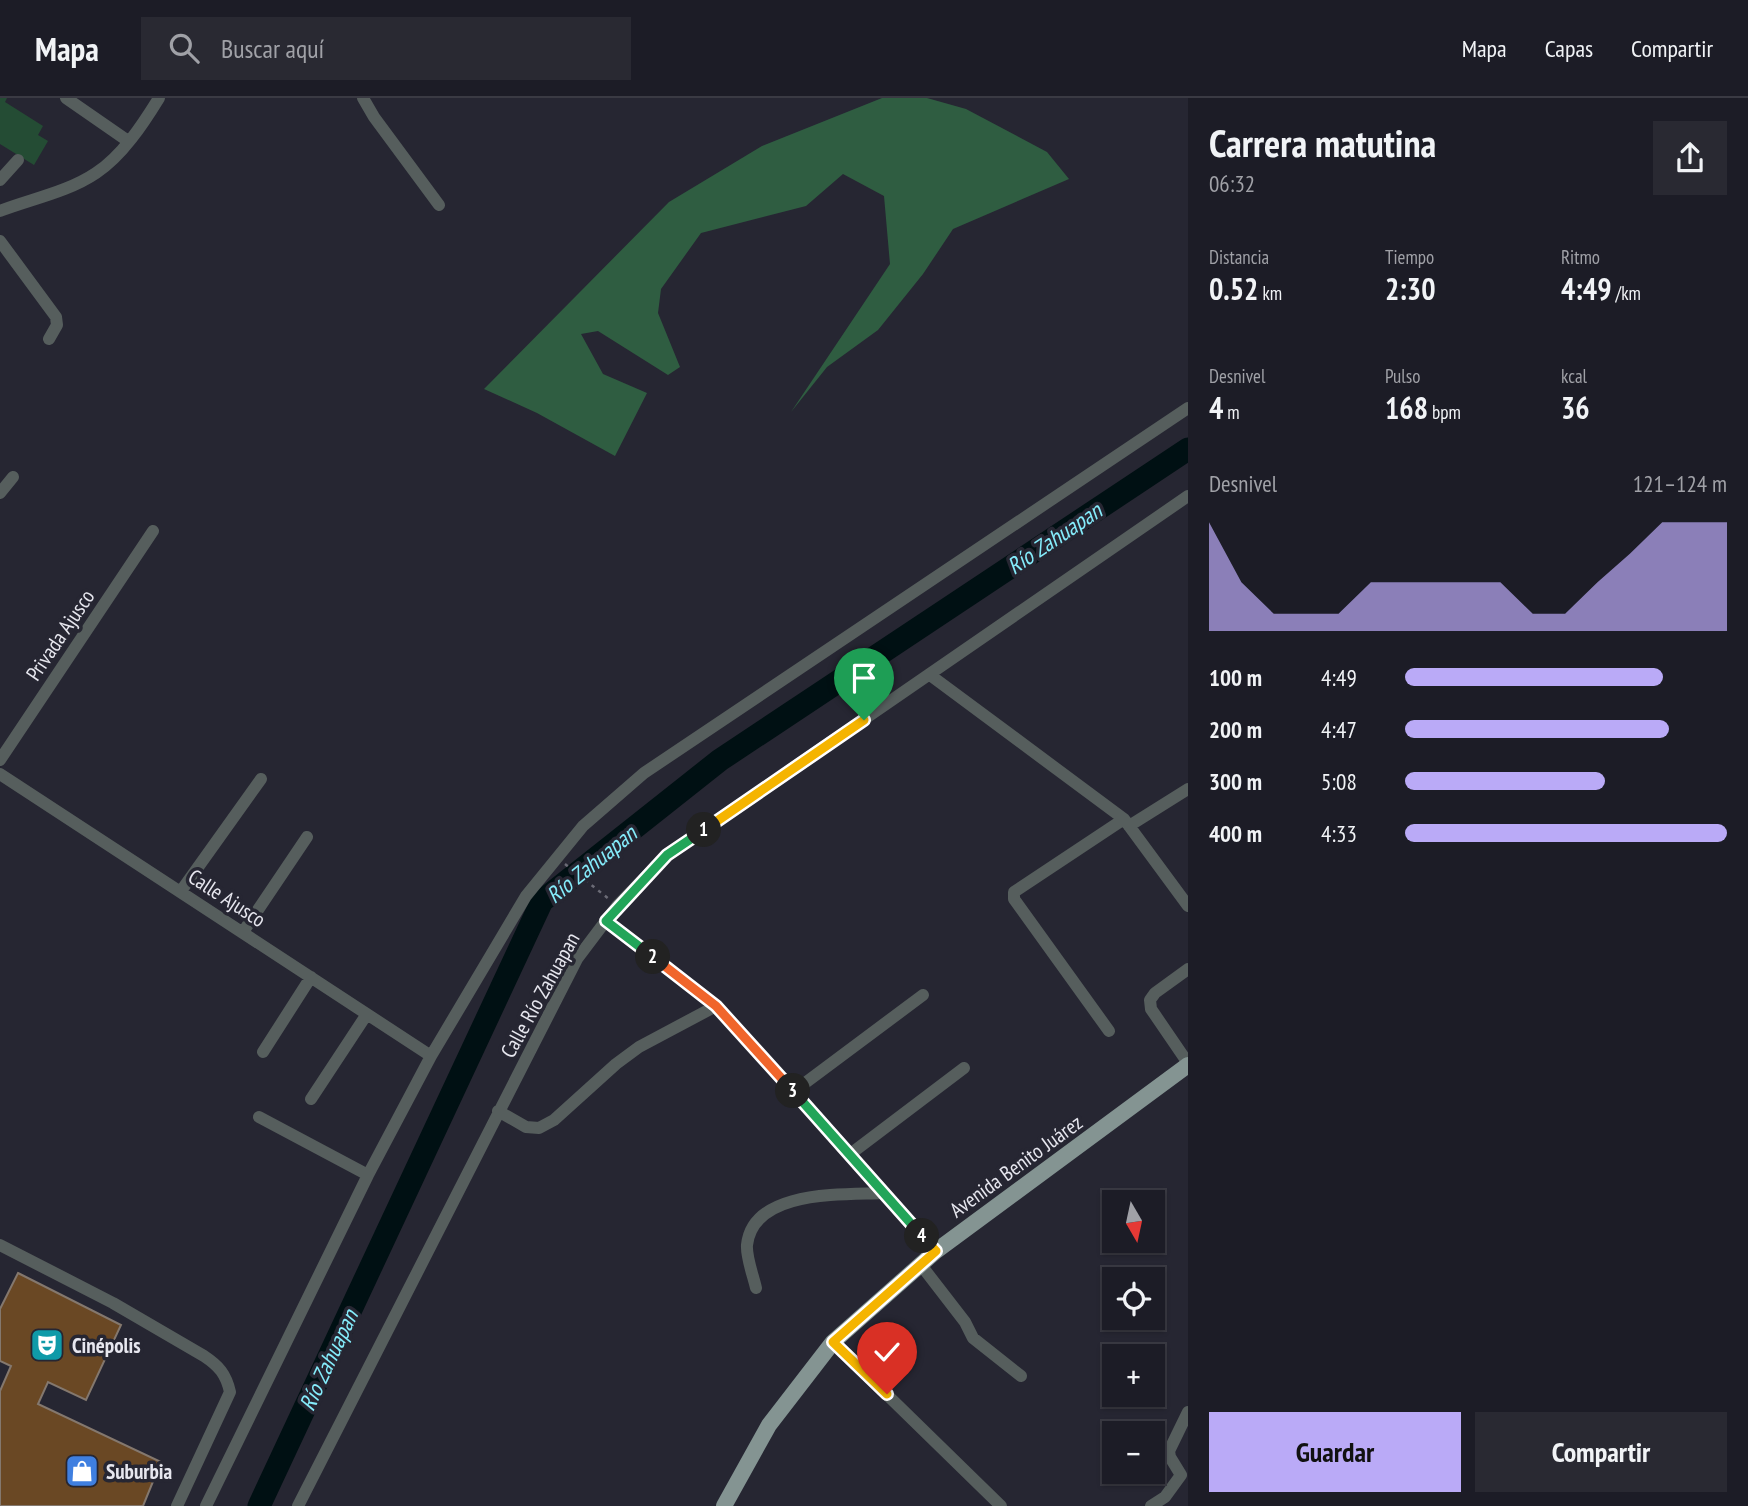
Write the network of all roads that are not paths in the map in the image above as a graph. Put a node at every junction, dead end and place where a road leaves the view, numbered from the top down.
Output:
1 (66, 98) edge
2 (159, 98) edge
3 (363, 98) edge
4 (128, 141) junction
5 (18, 160) dead end
6 (0, 180) edge
7 (439, 205) dead end
8 (0, 211) edge
9 (0, 241) edge
10 (49, 339) dead end
11 (1188, 408) edge
12 (13, 477) dead end
13 (0, 493) edge
14 (1188, 496) edge
15 (153, 531) dead end
16 (930, 675) junction
17 (0, 760) edge
18 (0, 774) edge
19 (261, 779) dead end
20 (1188, 789) edge
21 (1126, 823) junction
22 (307, 837) dead end
23 (181, 891) junction
24 (1188, 906) edge
25 (606, 921) junction
26 (243, 932) junction
27 (1188, 969) edge
28 (311, 977) junction
29 (923, 995) dead end
30 (716, 1006) junction
31 (367, 1014) junction
32 (1109, 1031) dead end
33 (263, 1052) dead end
34 (431, 1056) junction
35 (1188, 1064) edge
36 (964, 1068) dead end
37 (793, 1092) junction
38 (311, 1099) dead end
39 (498, 1111) junction
40 (259, 1117) dead end
41 (849, 1155) junction
42 (368, 1175) junction
43 (884, 1193) junction
44 (0, 1245) edge
45 (936, 1251) junction
46 (920, 1265) junction
47 (756, 1288) dead end
48 (833, 1342) junction
49 (1021, 1376) dead end
50 (1188, 1412) edge
51 (996, 1504) edge
52 (177, 1506) edge
53 (206, 1506) edge
54 (298, 1506) edge
55 (724, 1506) edge
56 (1151, 1506) edge

1 - 4 street
2 - 4 street
3 - 7 street
4 - 8 street
5 - 6 street
9 - 10 street
11 - 34 street
12 - 13 street
14 - 16 street, Calle Río Zahuapan
15 - 17 street, Privada Ajusco
16 - 21 street
16 - 25 street, Calle Río Zahuapan
18 - 23 street, Calle Ajusco
19 - 23 street
20 - 21 street
21 - 24 street
21 - 32 street
22 - 26 street
23 - 26 street, Calle Ajusco
25 - 30 street
25 - 39 street, Calle Río Zahuapan
26 - 28 street, Calle Ajusco
27 - 35 street
28 - 31 street, Calle Ajusco
28 - 33 street
29 - 37 street
30 - 37 street
30 - 39 street
31 - 34 street, Calle Ajusco
31 - 38 street
34 - 42 street
35 - 45 main road, Avenida Benito Juárez
36 - 41 street
37 - 41 street
39 - 54 street, Calle Río Zahuapan
40 - 42 street
41 - 43 street
42 - 53 street
43 - 45 street
43 - 47 street
44 - 52 street
45 - 46 main road, Avenida Benito Juárez
46 - 48 main road, Avenida Benito Juárez
46 - 49 street
48 - 51 street
48 - 55 main road, Avenida Benito Juárez
50 - 56 street

